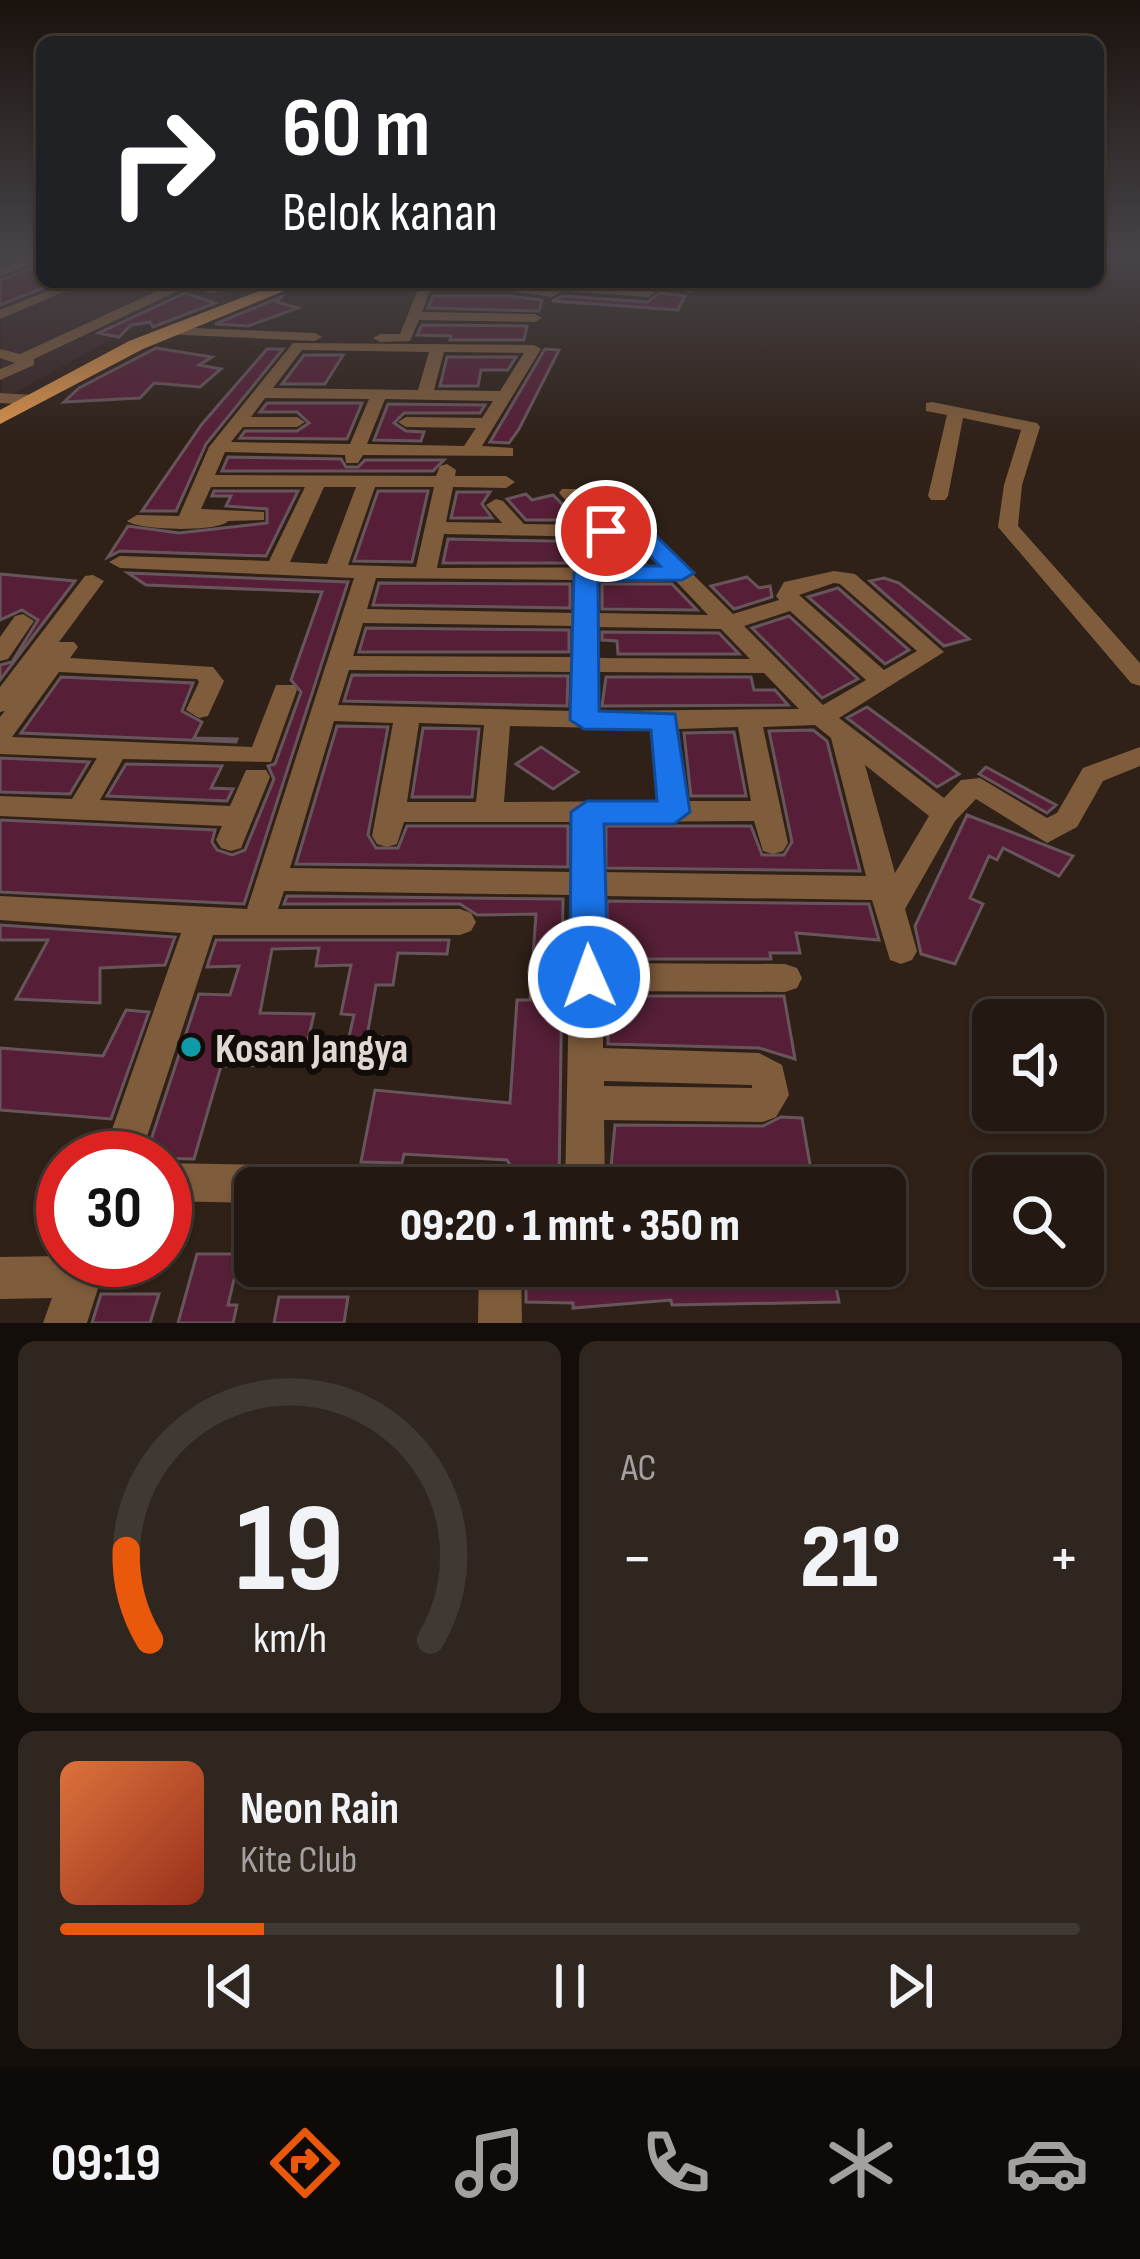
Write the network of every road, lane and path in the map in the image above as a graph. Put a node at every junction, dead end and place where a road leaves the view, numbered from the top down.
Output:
1 (412, 316) edge
2 (109, 317) edge
3 (206, 317) edge
4 (448, 317) edge
5 (460, 317) joint
6 (535, 318) dead end
7 (168, 331) junction
8 (496, 339) dead end
9 (399, 341) junction
10 (438, 348) junction
11 (0, 353) edge
12 (24, 358) junction
13 (343, 370) junction
14 (0, 375) edge
15 (264, 393) junction
16 (379, 395) junction
17 (425, 395) junction
18 (502, 395) junction
19 (0, 398) edge
20 (33, 400) junction
21 (932, 407) dead end
22 (956, 412) junction
23 (0, 418) edge
24 (241, 422) junction
25 (406, 422) dead end
26 (433, 422) junction
27 (486, 423) junction
28 (218, 447) junction
29 (281, 448) junction
30 (357, 449) junction
31 (461, 449) junction
32 (424, 450) junction
33 (507, 452) dead end
34 (207, 481) junction
35 (343, 481) junction
36 (368, 481) junction
37 (317, 482) junction
38 (444, 482) junction
39 (506, 482) dead end
40 (569, 493) dead end
41 (938, 496) dead end
42 (257, 516) dead end
43 (188, 518) junction
44 (221, 519) junction
45 (137, 521) dead end
46 (435, 523) junction
47 (606, 531) junction
48 (121, 562) dead end
49 (197, 566) junction
50 (276, 569) junction
51 (335, 572) junction
52 (367, 572) junction
53 (586, 573) junction
54 (682, 573) junction
55 (425, 574) junction
56 (93, 581) dead end
57 (792, 603) junction
58 (352, 616) junction
59 (23, 620) dead end
60 (587, 620) junction
61 (732, 622) junction
62 (0, 654) edge
63 (337, 663) junction
64 (586, 665) junction
65 (774, 666) junction
66 (1140, 678) edge
67 (882, 681) junction
68 (285, 690) dead end
69 (0, 704) edge
70 (199, 710) dead end
71 (321, 712) junction
72 (407, 715) junction
73 (498, 717) junction
74 (820, 717) junction
75 (749, 719) junction
76 (584, 720) junction
77 (665, 721) junction
78 (0, 735) edge
79 (844, 738) junction
80 (0, 745) edge
81 (114, 751) junction
82 (1140, 756) edge
83 (256, 777) dead end
84 (0, 806) edge
85 (80, 810) junction
86 (767, 811) junction
87 (489, 812) junction
88 (587, 812) junction
89 (674, 812) junction
90 (945, 814) junction
91 (772, 843) dead end
92 (271, 879) junction
93 (586, 880) junction
94 (888, 898) junction
95 (0, 908) edge
96 (261, 914) dead end
97 (201, 922) junction
98 (460, 922) dead end
99 (901, 951) dead end
100 (589, 977) junction
101 (785, 978) dead end
102 (588, 1064) junction
103 (587, 1103) junction
104 (130, 1131) edge
105 (585, 1167) edge
106 (192, 1182) edge
107 (234, 1183) edge
108 (36, 1274) edge
109 (0, 1278) edge
110 (77, 1287) edge
111 (500, 1287) edge
112 (64, 1323) edge
113 (500, 1323) edge

1 - 9 street
2 - 12 street
3 - 7 main road
4 - 5 street
5 - 6 street
7 - 9 street
7 - 20 main road
8 - 9 street
9 - 10 street
9 - 13 street
10 - 17 street
10 - 18 street
11 - 12 street
12 - 14 street
13 - 15 street
13 - 15 street
13 - 16 street
15 - 24 street
16 - 17 street
16 - 30 street
17 - 18 street
18 - 27 street
19 - 20 street
20 - 23 main road
21 - 22 street
22 - 41 street
22 - 66 street
24 - 28 street
24 - 29 street
25 - 26 street
26 - 27 street
26 - 32 street
27 - 31 street
28 - 29 street
28 - 34 street
29 - 30 street
30 - 32 street
30 - 35 street
31 - 32 street
31 - 33 street
31 - 38 street
34 - 37 street
34 - 43 street
35 - 36 street
35 - 37 street
36 - 38 street
36 - 51 street
37 - 50 street
38 - 39 street
38 - 46 street
40 - 47 street
42 - 44 street
43 - 44 street
43 - 45 street
44 - 49 street
46 - 47 street
46 - 55 street
47 - 54 street
48 - 49 street
49 - 50 street
50 - 51 street
51 - 52 street
52 - 55 street
52 - 58 street
53 - 54 street
53 - 55 street
53 - 60 street
54 - 61 street
56 - 69 street
57 - 61 street
57 - 67 street
57 - 67 street
58 - 60 street
58 - 63 street
59 - 62 street
60 - 61 street
60 - 64 street
61 - 65 street
63 - 64 street
63 - 71 street
64 - 65 street
64 - 76 street
65 - 74 street
67 - 74 street
68 - 81 street
70 - 78 street
71 - 72 street
71 - 92 street
72 - 73 street
72 - 87 street
73 - 76 street
73 - 87 street
74 - 75 street
74 - 79 street
75 - 77 street
75 - 86 street
76 - 77 street
77 - 89 street
79 - 90 street
79 - 94 street
80 - 81 street
81 - 85 street
82 - 90 street
83 - 85 street
84 - 85 street
86 - 89 street
86 - 91 street
87 - 88 street
88 - 89 street
88 - 93 street
90 - 94 street
92 - 93 street
92 - 96 street
93 - 94 street
93 - 100 street
94 - 99 street
95 - 97 street
97 - 98 street
97 - 104 street
100 - 101 street
100 - 102 street
102 - 103 street
102 - 103 street
103 - 105 street
106 - 107 street
108 - 109 street
110 - 112 street
111 - 113 street

